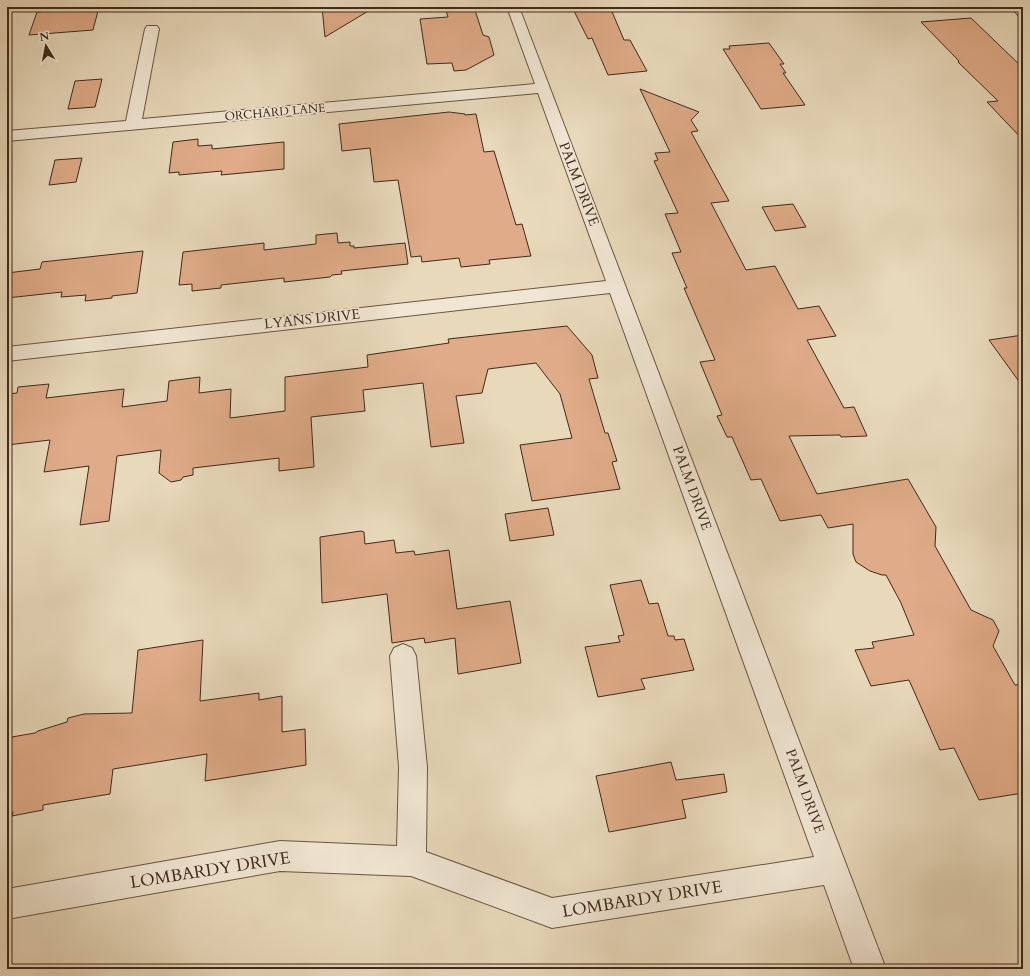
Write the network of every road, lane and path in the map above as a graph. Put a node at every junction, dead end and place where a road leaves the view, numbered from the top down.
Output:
1 (513, 7) edge
2 (1017, 7) edge
3 (1023, 12) edge
4 (152, 29) dead end
5 (543, 88) junction
6 (133, 125) junction
7 (7, 136) edge
8 (617, 286) junction
9 (7, 354) edge
10 (404, 656) dead end
11 (411, 861) junction
12 (834, 869) junction
13 (7, 904) edge
14 (870, 969) edge

1 - 5 street, PALM DRIVE
2 - 3 street
4 - 6 street
5 - 6 street, ORCHARD LANE
5 - 8 street, PALM DRIVE
6 - 7 street, ORCHARD LANE
8 - 9 street, LYANS DRIVE
8 - 12 street, PALM DRIVE
10 - 11 street
11 - 12 street, LOMBARDY DRIVE
11 - 13 street, LOMBARDY DRIVE
12 - 14 street, PALM DRIVE

